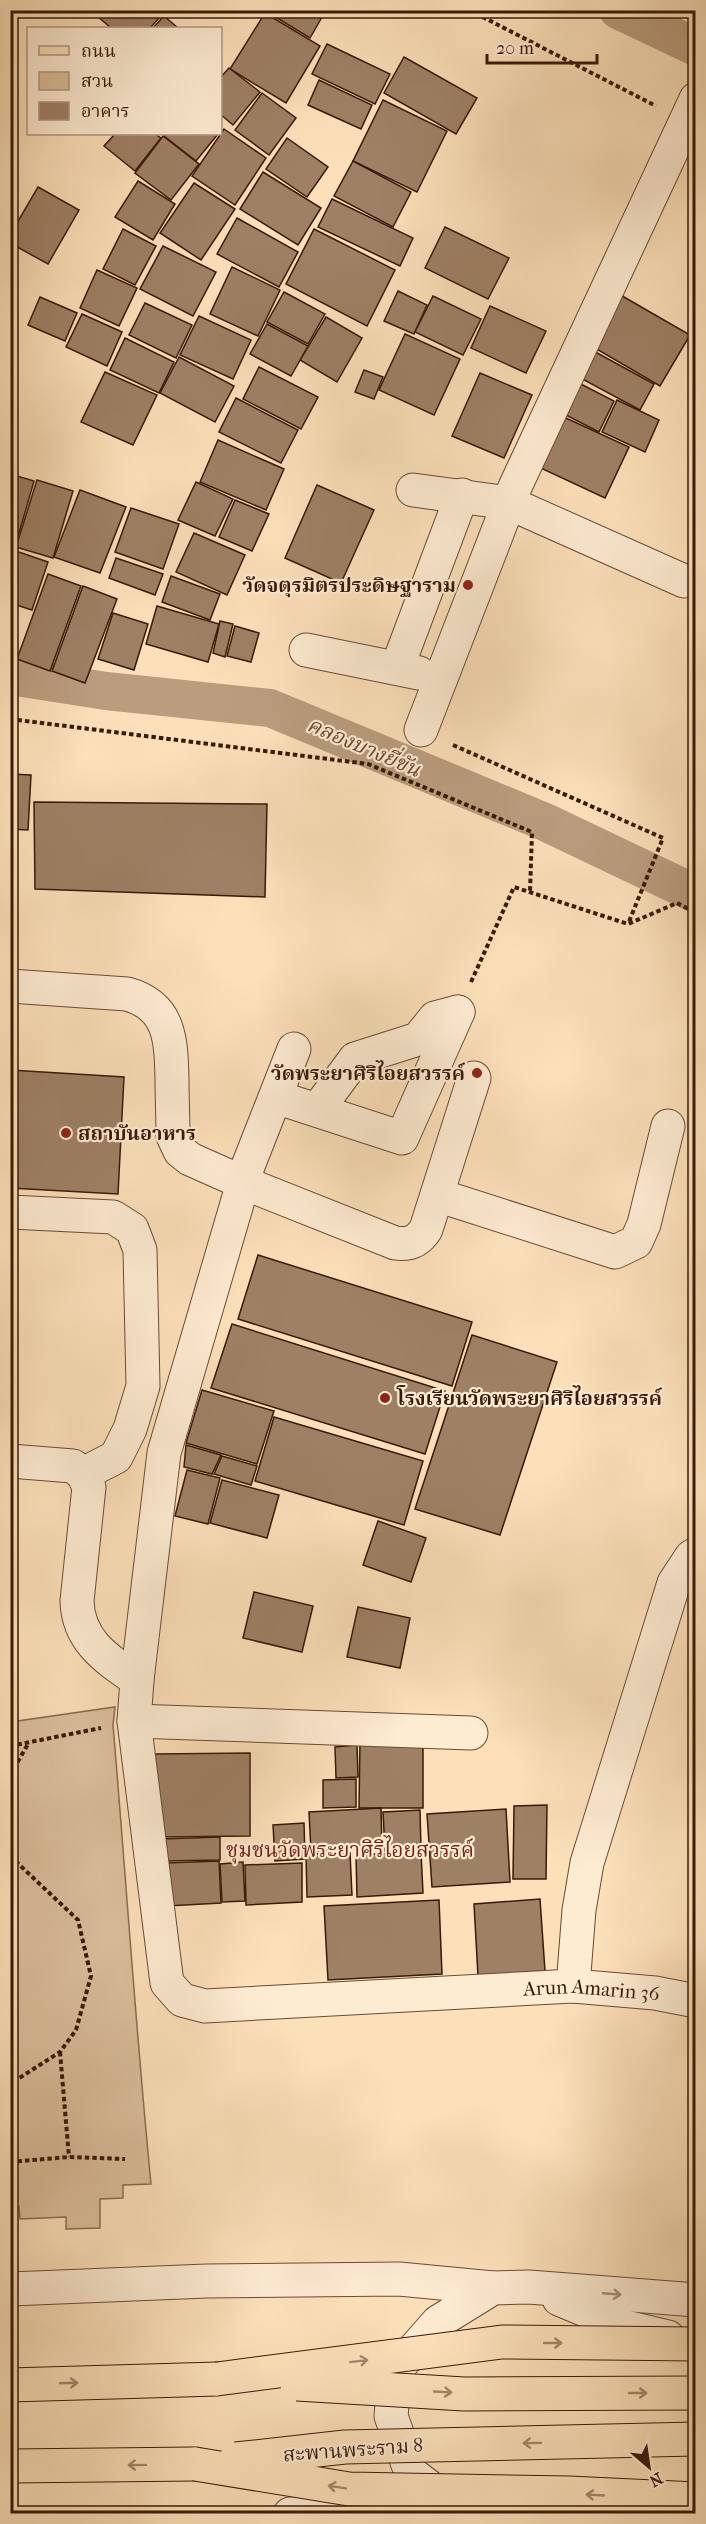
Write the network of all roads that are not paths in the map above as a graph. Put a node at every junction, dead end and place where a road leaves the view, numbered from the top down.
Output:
1 (690, 110) edge
2 (413, 490) dead end
3 (462, 495) junction
4 (509, 503) junction
5 (684, 581) dead end
6 (306, 650) dead end
7 (397, 668) junction
8 (441, 677) junction
9 (421, 730) road end
10 (10, 986) edge
11 (294, 1049) dead end
12 (474, 1078) dead end
13 (276, 1097) junction
14 (316, 1110) junction
15 (668, 1126) dead end
16 (244, 1183) junction
17 (437, 1195) junction
18 (10, 1212) edge
19 (10, 1461) edge
20 (83, 1474) junction
21 (696, 1554) edge
22 (137, 1680) junction
23 (134, 1721) junction
24 (471, 1733) dead end
25 (573, 1986) junction
26 (696, 2001) edge
27 (529, 2287) junction
28 (493, 2288) junction
29 (10, 2289) edge
30 (696, 2300) edge
31 (696, 2344) edge
32 (217, 2379) junction
33 (10, 2385) edge
34 (696, 2393) edge
35 (696, 2439) edge
36 (195, 2464) junction
37 (10, 2466) edge
38 (696, 2499) edge
39 (379, 2511) edge
40 (290, 2514) edge
41 (437, 2514) edge
42 (481, 2514) edge

1 - 4 street
2 - 3 street
3 - 4 street
3 - 7 street
4 - 5 street
4 - 8 street
6 - 7 street
7 - 8 street
8 - 9 street
10 - 16 street
11 - 13 street, Arun Amarin 36
12 - 17 street
13 - 14 street
13 - 16 street, Arun Amarin 36
14 - 14 street
15 - 17 street
16 - 17 street
16 - 22 street, Arun Amarin 36
18 - 20 street
19 - 20 street
20 - 22 street
21 - 25 street
22 - 23 street, Arun Amarin 36
23 - 24 street
23 - 25 street, Arun Amarin 36
25 - 26 street, Arun Amarin 36
27 - 28 street
27 -> 30 street
27 - 31 street
28 - 29 street
28 - 42 street
32 -> 31 main road, bridge
33 -> 32 main road
32 -> 34 main road, bridge
35 -> 36 main road, สะพานพระราม 8, bridge
36 -> 37 main road, สะพานพระราม 8
38 -> 36 main road, bridge
39 - 40 street
39 - 41 street

